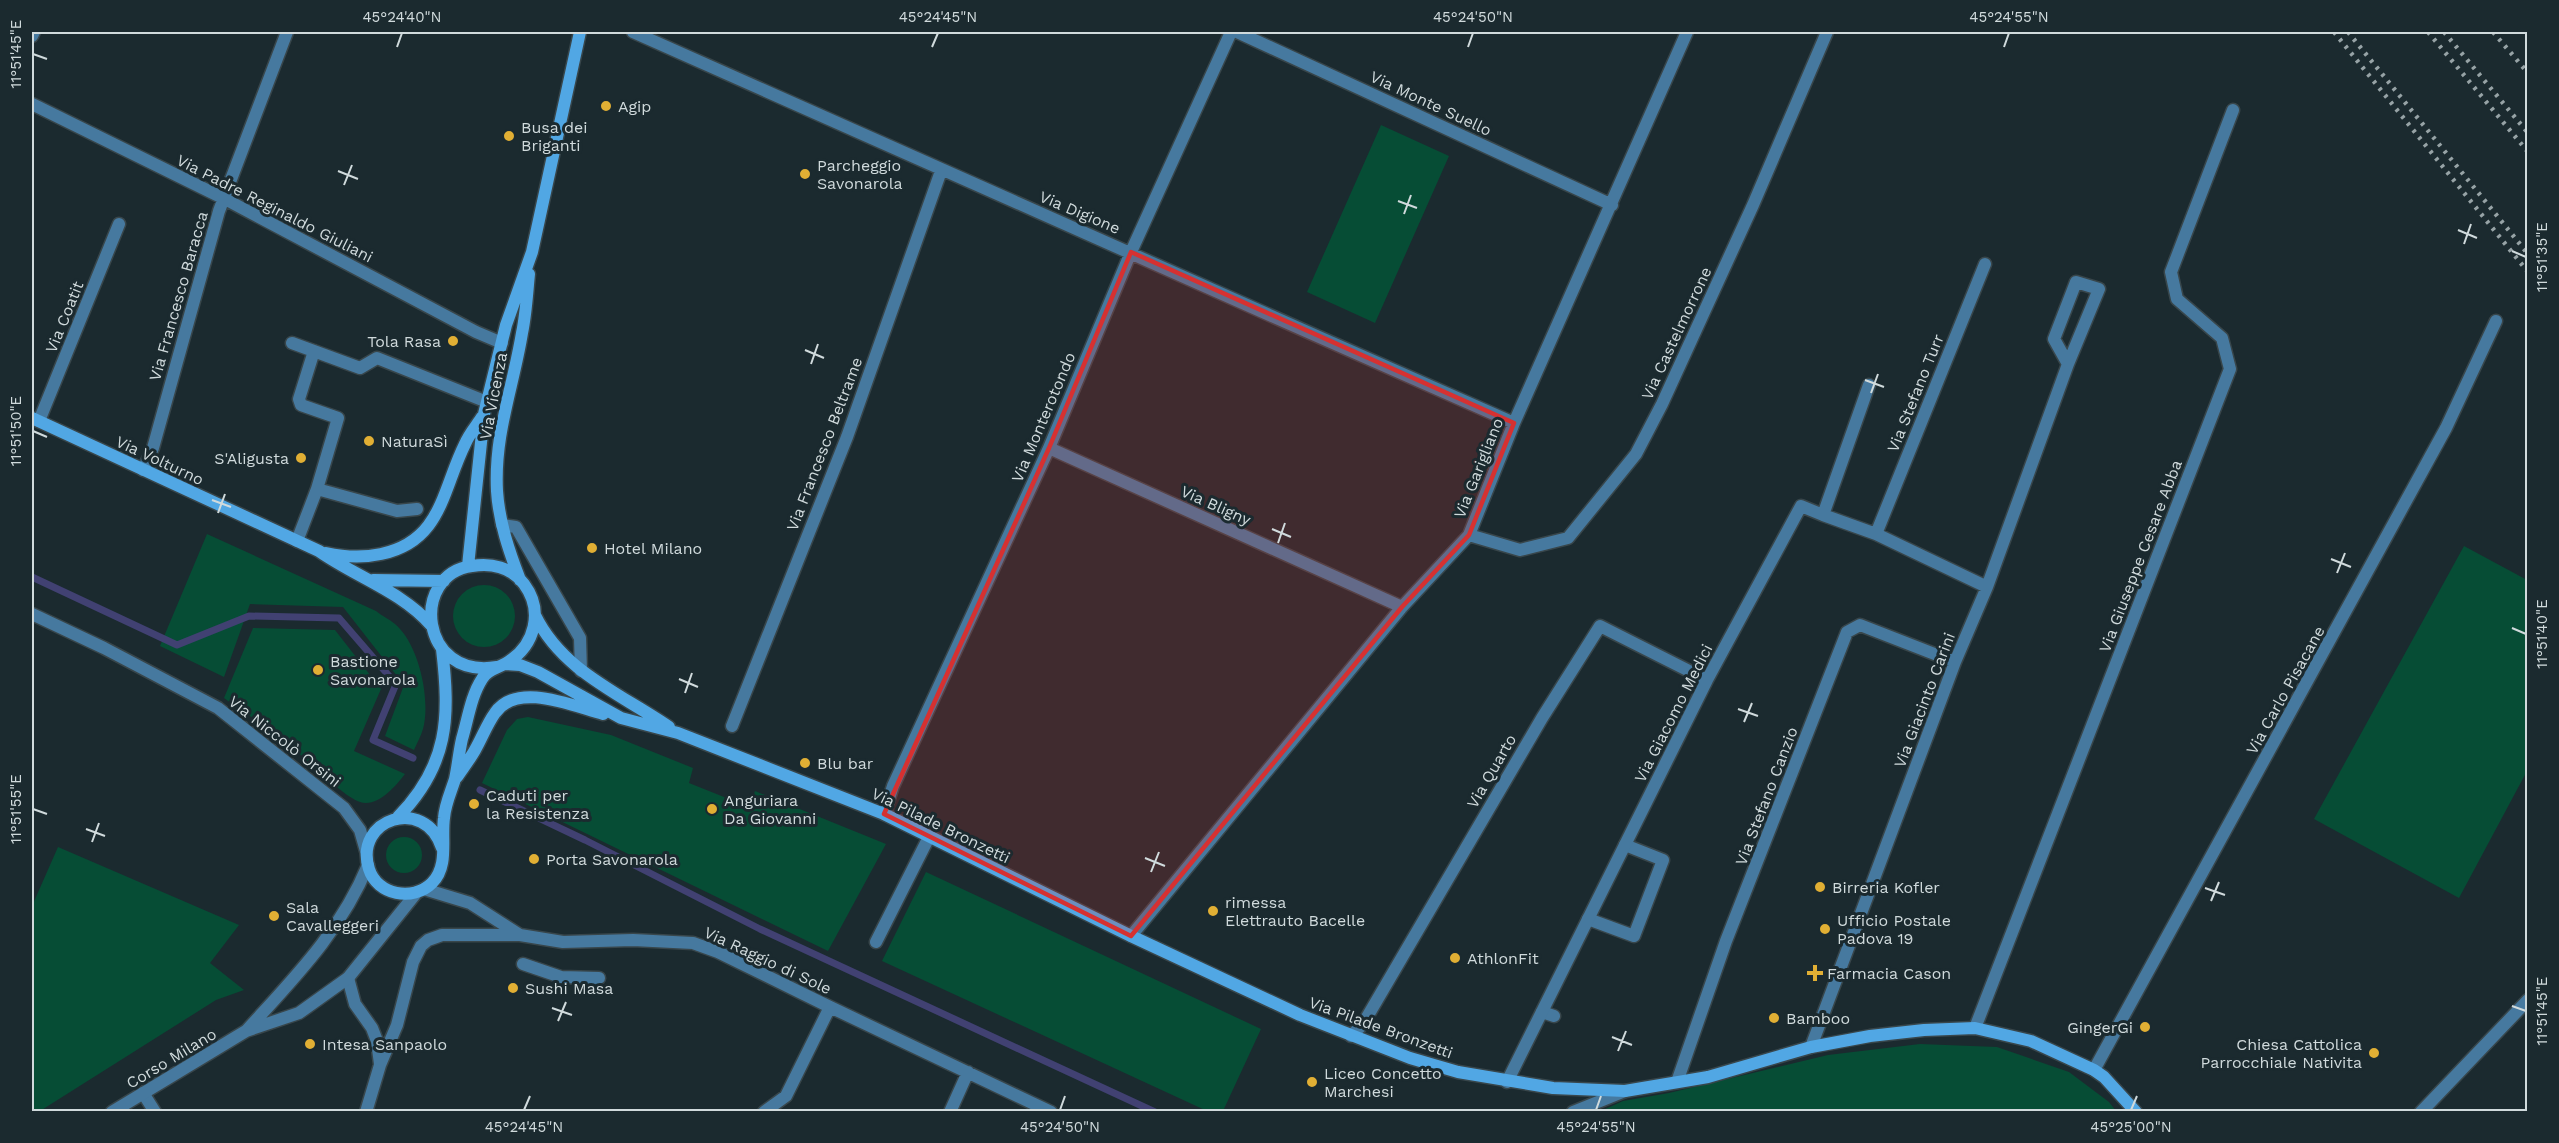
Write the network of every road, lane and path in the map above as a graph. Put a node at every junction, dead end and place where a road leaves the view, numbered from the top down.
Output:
1 (34, 32) edge
2 (287, 32) edge
3 (580, 32) edge
4 (633, 32) edge
5 (1231, 32) edge
6 (1237, 32) edge
7 (1687, 32) edge
8 (1827, 32) edge
9 (32, 36) edge
10 (32, 104) edge
11 (2233, 110) dead end
12 (941, 171) junction
13 (225, 199) junction
14 (1612, 205) junction
15 (119, 224) dead end
16 (532, 252) junction
17 (1131, 252) junction
18 (1985, 264) dead end
19 (2496, 321) dead end
20 (292, 343) dead end
21 (502, 343) junction
22 (314, 351) junction
23 (2068, 364) junction
24 (1869, 385) dead end
25 (486, 408) junction
26 (35, 420) edge
27 (1514, 423) junction
28 (1049, 448) junction
29 (143, 470) junction
30 (317, 489) junction
31 (417, 509) dead end
32 (1823, 514) junction
33 (502, 525) junction
34 (1876, 534) junction
35 (1469, 535) junction
36 (297, 541) junction
37 (319, 551) junction
38 (468, 566) junction
39 (370, 580) junction
40 (520, 580) junction
41 (444, 581) junction
42 (546, 583) junction
43 (1987, 587) junction
44 (529, 592) junction
45 (1402, 607) junction
46 (32, 614) edge
47 (535, 615) junction
48 (431, 625) junction
49 (442, 649) junction
50 (1955, 662) junction
51 (501, 666) junction
52 (582, 671) junction
53 (1707, 680) junction
54 (621, 718) junction
55 (732, 726) dead end
56 (678, 733) junction
57 (454, 780) junction
58 (884, 814) junction
59 (398, 818) junction
60 (929, 837) junction
61 (1625, 845) junction
62 (442, 848) junction
63 (366, 851) junction
64 (368, 865) junction
65 (420, 891) junction
66 (1588, 919) junction
67 (520, 935) junction
68 (1131, 936) junction
69 (876, 942) dead end
70 (523, 964) dead end
71 (348, 978) junction
72 (599, 978) dead end
73 (2528, 1000) edge
74 (830, 1007) junction
75 (1974, 1028) junction
76 (246, 1031) junction
77 (1351, 1036) junction
78 (1811, 1047) junction
79 (380, 1065) junction
80 (2094, 1070) junction
81 (968, 1072) junction
82 (1507, 1082) junction
83 (1677, 1082) junction
84 (1625, 1091) junction
85 (143, 1093) junction
86 (112, 1112) edge
87 (155, 1112) edge
88 (366, 1112) edge
89 (764, 1112) edge
90 (950, 1112) edge
91 (1051, 1112) edge
92 (1573, 1112) edge
93 (2136, 1112) edge
94 (2421, 1112) edge

1 - 9 street
2 - 13 street, Via Francesco Baracca
3 - 16 main road, Via Vicenza
4 - 12 street, Via Digione
5 - 17 street, Via Monterotondo
6 - 14 street, Via Monte Suello
7 - 14 street, Via Garigliano
8 - 35 street, Via Castelmorrone
10 - 13 street, Via Padre Reginaldo Giuliani
11 - 75 street, Via Giuseppe Cesare Abba
12 - 17 street, Via Digione
12 - 55 street, Via Francesco Beltrame
13 - 21 street, Via Padre Reginaldo Giuliani
13 - 29 street, Via Francesco Baracca
14 - 27 street, Via Garigliano
15 - 26 street, Via Coatit
16 - 21 main road, Via Vicenza
16 - 33 main road, Via Vicenza
17 - 27 street, Via Digione
17 - 28 street, Via Monterotondo
18 - 34 street, Via Stefano Turr
19 - 80 street, Via Carlo Pisacane
20 - 22 street
21 - 25 main road, Via Vicenza
22 - 25 street
22 - 30 street
23 - 23 street, Via Giacinto Carini
23 - 43 street, Via Giacinto Carini
24 - 32 street
25 - 37 main road, Via Vicenza
25 - 38 main road, Via Vicenza
26 - 29 main road, Via Volturno
27 - 35 street, Via Garigliano
28 - 45 street, Via Bligny
28 - 58 street, Via Monterotondo
29 - 36 main road, Via Volturno
30 - 31 street
30 - 36 street
32 - 34 street
32 - 53 street, Via Giacomo Medici
33 - 40 main road, Via Vicenza
33 - 42 street
34 - 43 street
35 - 45 street, Via Garigliano
36 - 37 main road, Via Volturno
37 - 39 main road, Via Volturno
38 - 40 main road
38 - 41 main road
39 - 41 main road, Via Volturno
39 - 48 main road, Via Volturno
40 - 44 main road
41 - 48 main road
42 - 44 street
42 - 52 street
43 - 50 street, Via Giacinto Carini
44 - 47 main road
45 - 68 street, Via Garigliano
46 - 63 street, Via Niccolò Orsini
47 - 51 main road
47 - 52 main road, Via Pilade Bronzetti
48 - 49 main road
49 - 51 main road
49 - 59 main road
50 - 78 street, Via Giacinto Carini
50 - 83 street, Via Stefano Canzio
51 - 54 main road, Via Pilade Bronzetti
51 - 57 main road
52 - 56 main road, Via Pilade Bronzetti
53 - 61 street, Via Giacomo Medici
53 - 77 street, Via Quarto
54 - 56 main road, Via Pilade Bronzetti
54 - 57 main road
56 - 58 main road, Via Pilade Bronzetti
57 - 62 main road
58 - 60 main road, Via Pilade Bronzetti
59 - 62 main road
59 - 63 main road
60 - 68 main road, Via Pilade Bronzetti
60 - 69 street
61 - 66 street, Via Giacomo Medici
61 - 66 street
62 - 65 main road
63 - 64 main road
64 - 65 main road
64 - 76 street, Corso Milano
65 - 67 street, Via Raggio di Sole
65 - 71 street, Corso Milano
66 - 82 street, Via Giacomo Medici
67 - 74 street, Via Raggio di Sole
67 - 79 street
68 - 77 main road, Via Pilade Bronzetti
70 - 72 street
71 - 76 street, Corso Milano
71 - 79 street
73 - 94 street
74 - 81 street, Via Raggio di Sole
74 - 89 street
75 - 78 main road, Via Pilade Bronzetti
75 - 80 main road, Via Pilade Bronzetti
76 - 85 street, Corso Milano
77 - 82 main road, Via Pilade Bronzetti
78 - 83 main road, Via Pilade Bronzetti
79 - 88 street
80 - 93 main road, Via Pilade Bronzetti
81 - 90 street
81 - 91 street, Via Raggio di Sole
82 - 84 main road, Via Pilade Bronzetti
83 - 84 main road, Via Pilade Bronzetti
84 - 92 street
85 - 86 street, Corso Milano
85 - 87 street

